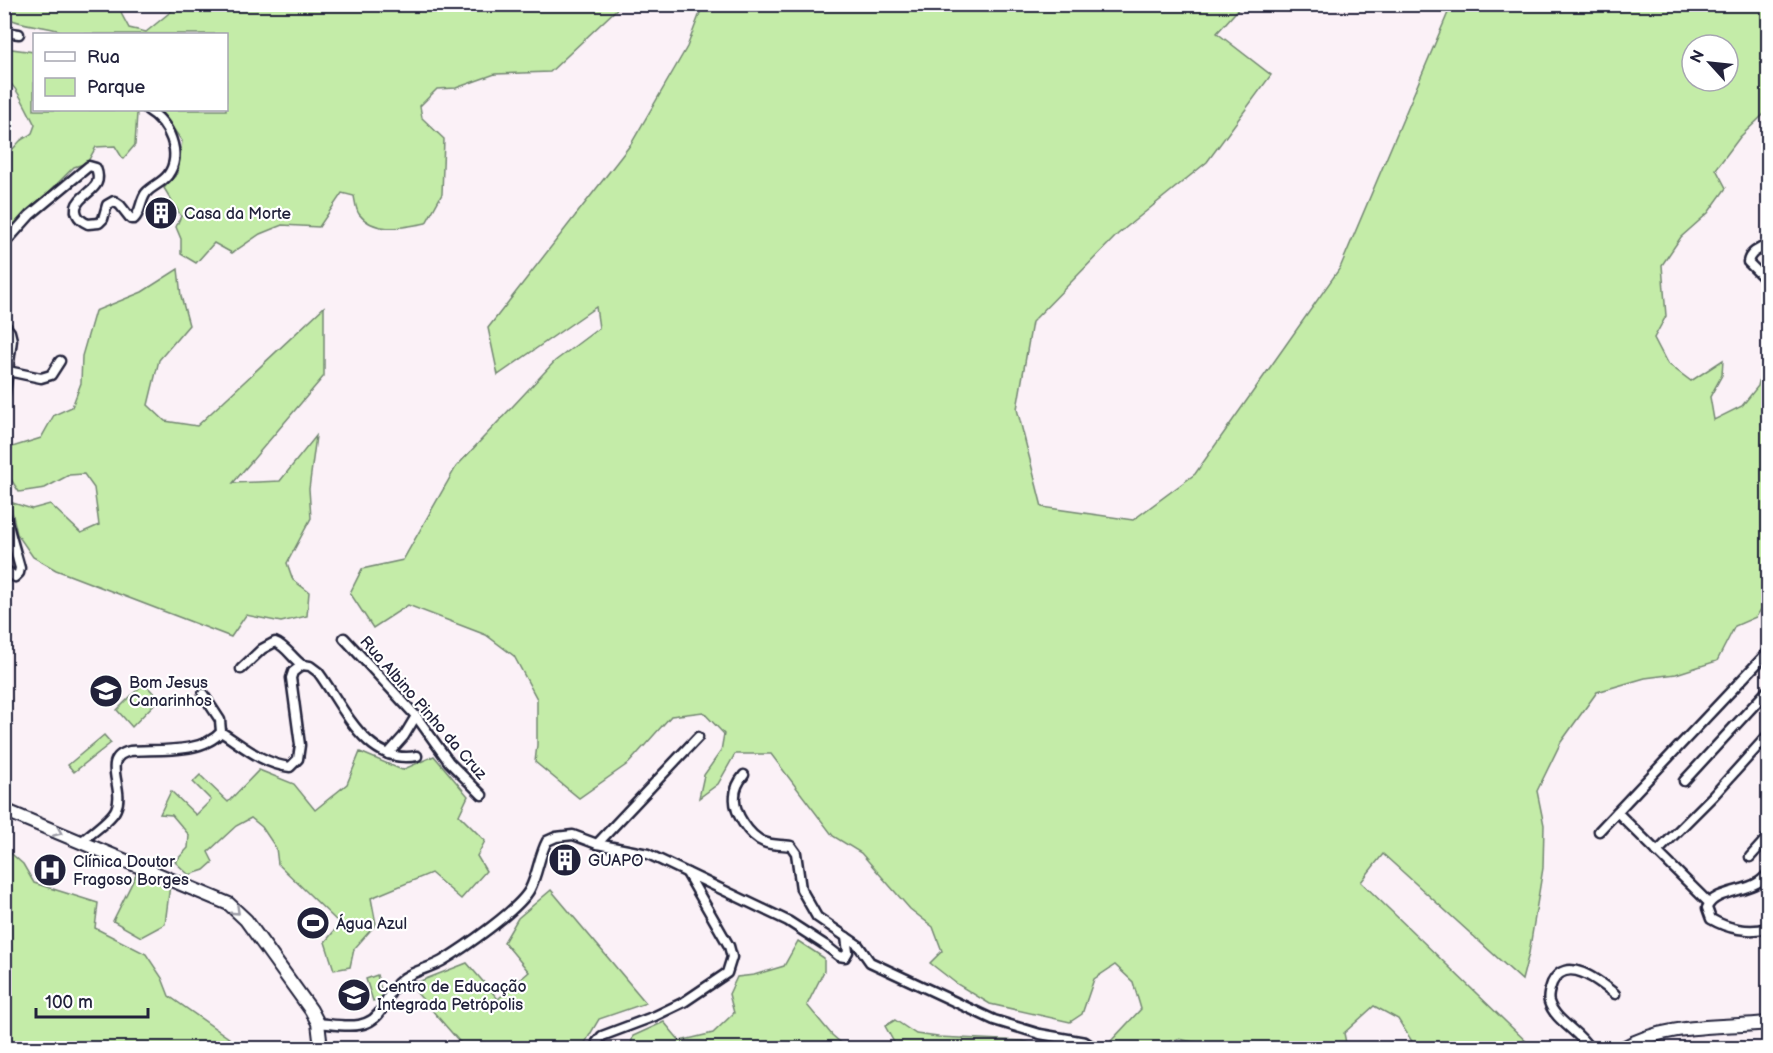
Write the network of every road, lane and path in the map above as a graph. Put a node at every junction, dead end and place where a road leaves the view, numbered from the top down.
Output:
1 (4, 32) edge
2 (19, 34) dead end
3 (150, 111) edge
4 (4, 244) edge
5 (1768, 244) edge
6 (1768, 282) edge
7 (4, 324) edge
8 (60, 361) dead end
9 (9, 371) junction
10 (4, 400) edge
11 (4, 512) edge
12 (4, 569) edge
13 (344, 638) dead end
14 (1768, 652) edge
15 (302, 665) junction
16 (241, 669) dead end
17 (1768, 690) edge
18 (203, 694) dead end
19 (416, 716) junction
20 (221, 732) junction
21 (1768, 735) edge
22 (698, 737) dead end
23 (388, 754) junction
24 (417, 756) dead end
25 (744, 775) dead end
26 (1684, 781) dead end
27 (482, 795) dead end
28 (4, 810) edge
29 (1617, 812) junction
30 (1599, 831) dead end
31 (1768, 837) edge
32 (81, 842) junction
33 (597, 844) junction
34 (1657, 852) junction
35 (1750, 857) dead end
36 (687, 873) junction
37 (1768, 873) edge
38 (1708, 903) junction
39 (1768, 928) edge
40 (846, 937) junction
41 (1615, 994) dead end
42 (318, 1023) junction
43 (1768, 1023) edge
44 (321, 1048) edge
45 (596, 1048) edge
46 (1094, 1048) edge
47 (1589, 1048) edge
48 (1623, 1048) edge

1 - 2 street
3 - 4 street
5 - 6 street
7 - 9 street
8 - 9 street
9 - 10 street
11 - 12 street
13 - 19 street, Rua Albino Pinho da Cruz
14 - 29 street
15 - 16 street
15 - 20 street
15 - 23 street
17 - 26 street
18 - 20 street
19 - 23 street
19 - 27 street, Rua Albino Pinho da Cruz
20 - 32 street
21 - 34 street
22 - 33 street
23 - 24 street
25 - 40 street
28 -> 32 main road
29 - 30 street
29 - 34 street
31 - 35 street
32 -> 42 main road
33 - 36 street
33 - 42 street
34 - 38 street
36 - 40 street
36 - 45 street
37 - 38 street
38 - 39 street
40 - 46 street
41 - 47 street
42 - 44 main road
43 - 48 main road

